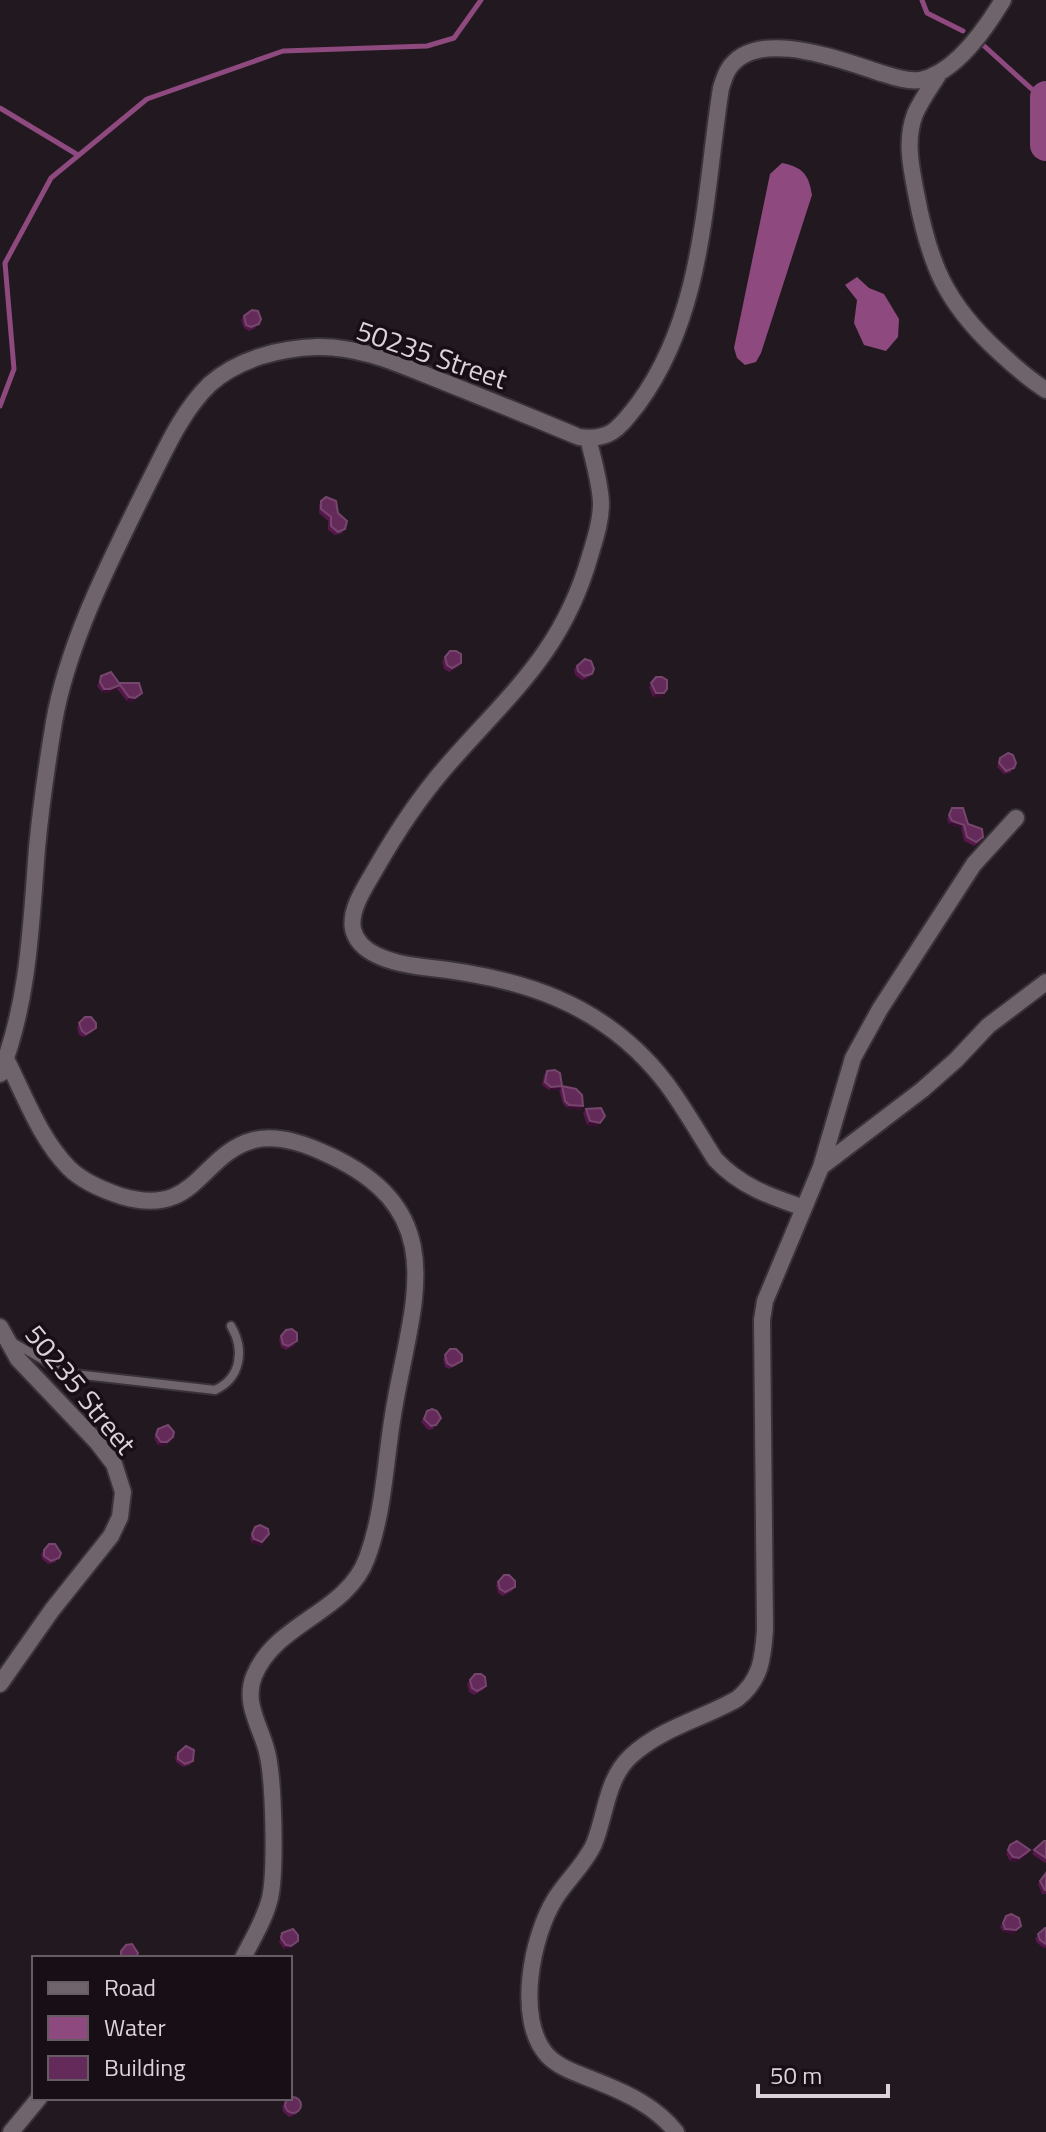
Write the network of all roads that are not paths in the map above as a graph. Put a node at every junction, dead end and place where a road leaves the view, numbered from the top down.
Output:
1 (1003, 0) edge
2 (940, 72) junction
3 (1046, 390) edge
4 (588, 438) junction
5 (1016, 818) dead end
6 (1046, 982) edge
7 (3, 1066) edge
8 (821, 1167) junction
9 (804, 1208) junction
10 (231, 1326) dead end
11 (3, 1332) edge
12 (0, 1684) edge
13 (244, 1956) edge
14 (37, 2100) edge
15 (11, 2132) edge
16 (676, 2132) edge

1 - 2 street
2 - 3 street
2 - 4 street
4 - 7 street, 50235 Street
4 - 9 street
5 - 8 street
6 - 8 street
7 - 13 street
8 - 9 street
9 - 16 street
10 - 11 lane
11 - 12 street, 50235 Street
14 - 15 street

